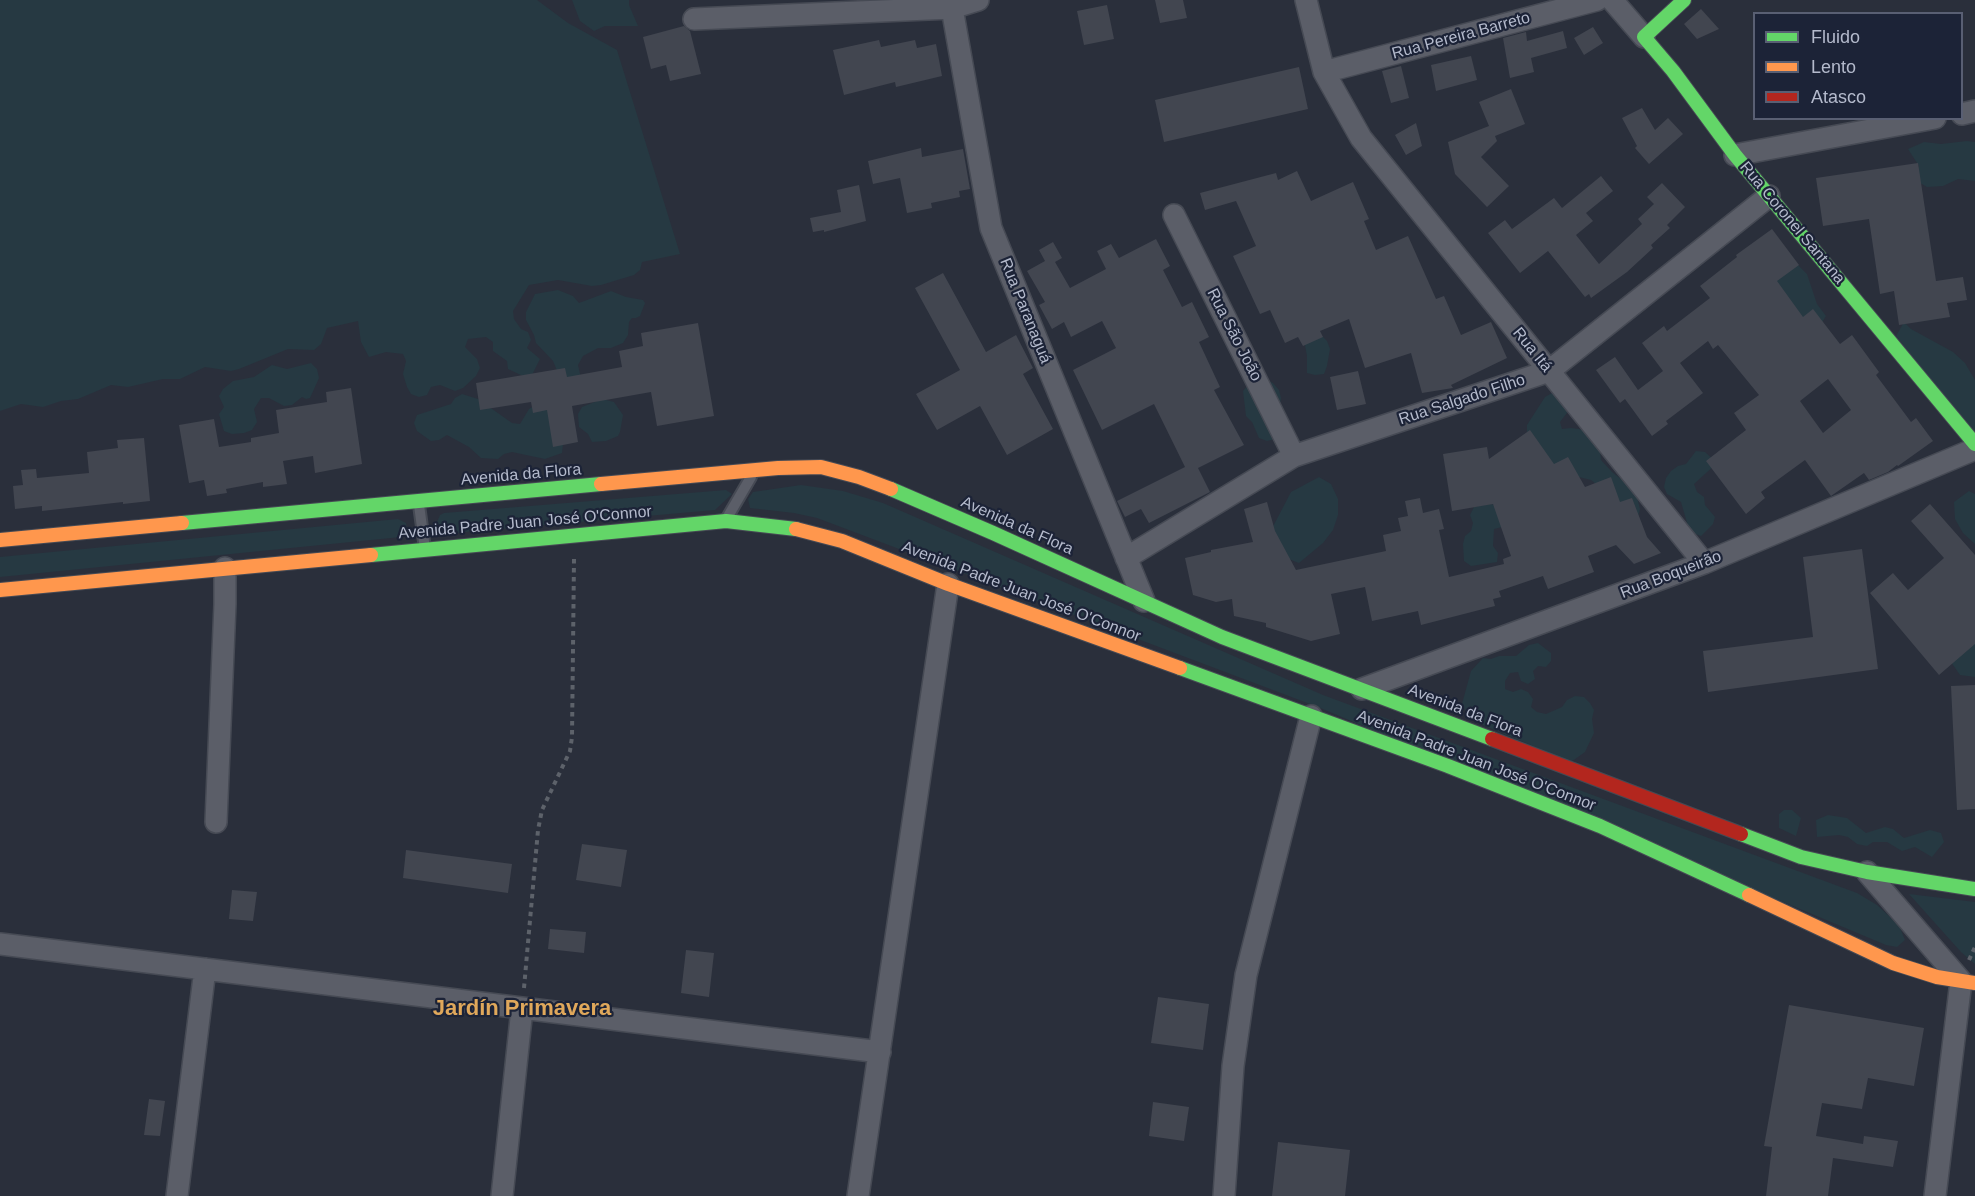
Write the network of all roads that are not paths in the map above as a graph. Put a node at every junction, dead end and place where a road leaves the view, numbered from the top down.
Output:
1 (978, 0) edge
2 (1305, 0) edge
3 (1597, 0) edge
4 (1612, 0) edge
5 (1684, 0) edge
6 (802, 7) edge
7 (952, 8) junction
8 (694, 19) dead end
9 (1644, 37) junction
10 (1324, 72) junction
11 (1924, 120) edge
12 (1735, 155) junction
13 (1769, 196) junction
14 (1174, 215) dead end
15 (1549, 371) junction
16 (1975, 444) edge
17 (1975, 449) edge
18 (1294, 456) junction
19 (754, 471) junction
20 (419, 501) junction
21 (726, 521) junction
22 (0, 540) edge
23 (425, 549) junction
24 (1126, 558) junction
25 (1704, 563) junction
26 (225, 568) junction
27 (948, 584) junction
28 (0, 590) edge
29 (1144, 602) junction
30 (1362, 689) junction
31 (1311, 716) junction
32 (216, 822) dead end
33 (1867, 872) junction
34 (1975, 889) edge
35 (0, 944) edge
36 (205, 969) junction
37 (1968, 982) edge
38 (522, 1009) junction
39 (880, 1052) junction
40 (177, 1196) edge
41 (502, 1196) edge
42 (858, 1196) edge
43 (1224, 1196) edge
44 (1935, 1196) edge

1 - 7 street
2 - 10 street, Rua Itá
3 - 10 street, Rua Pereira Barreto
4 - 9 street, Rua Coronel Santana
5 - 9 main road
6 - 7 street
6 - 8 street
7 - 24 street, Rua Paranaguá
9 - 12 main road, Rua Coronel Santana
10 - 15 street, Rua Itá
11 - 12 street
12 - 13 main road, Rua Coronel Santana
13 - 15 street, Rua Salgado Filho
13 - 16 main road, Rua Coronel Santana
14 - 18 street, Rua São João
15 - 18 street, Rua Salgado Filho
15 - 25 street, Rua Itá
17 - 25 street, Rua Boqueirão
18 - 24 street, Rua Salgado Filho
19 - 20 main road, Avenida da Flora
19 - 21 lane
19 - 29 main road, Avenida da Flora
20 - 22 main road, Avenida da Flora
20 - 23 lane
21 - 23 main road, Avenida Padre Juan José O'Connor
21 - 27 main road, Avenida Padre Juan José O'Connor
23 - 26 main road, Avenida Padre Juan José O'Connor
24 - 29 street, Rua Paranaguá
25 - 30 street, Rua Boqueirão
26 - 28 main road, Avenida Padre Juan José O'Connor
26 - 32 street
27 - 31 main road, Avenida Padre Juan José O'Connor
27 - 39 street
29 - 30 main road, Avenida da Flora
30 - 33 main road, Avenida da Flora
31 - 37 main road, Avenida Padre Juan José O'Connor
31 - 43 street
33 - 34 main road, Avenida da Flora
33 - 37 street
35 - 36 street
36 - 38 street
36 - 40 street
37 - 44 street
38 - 39 street
38 - 41 street
39 - 42 street

